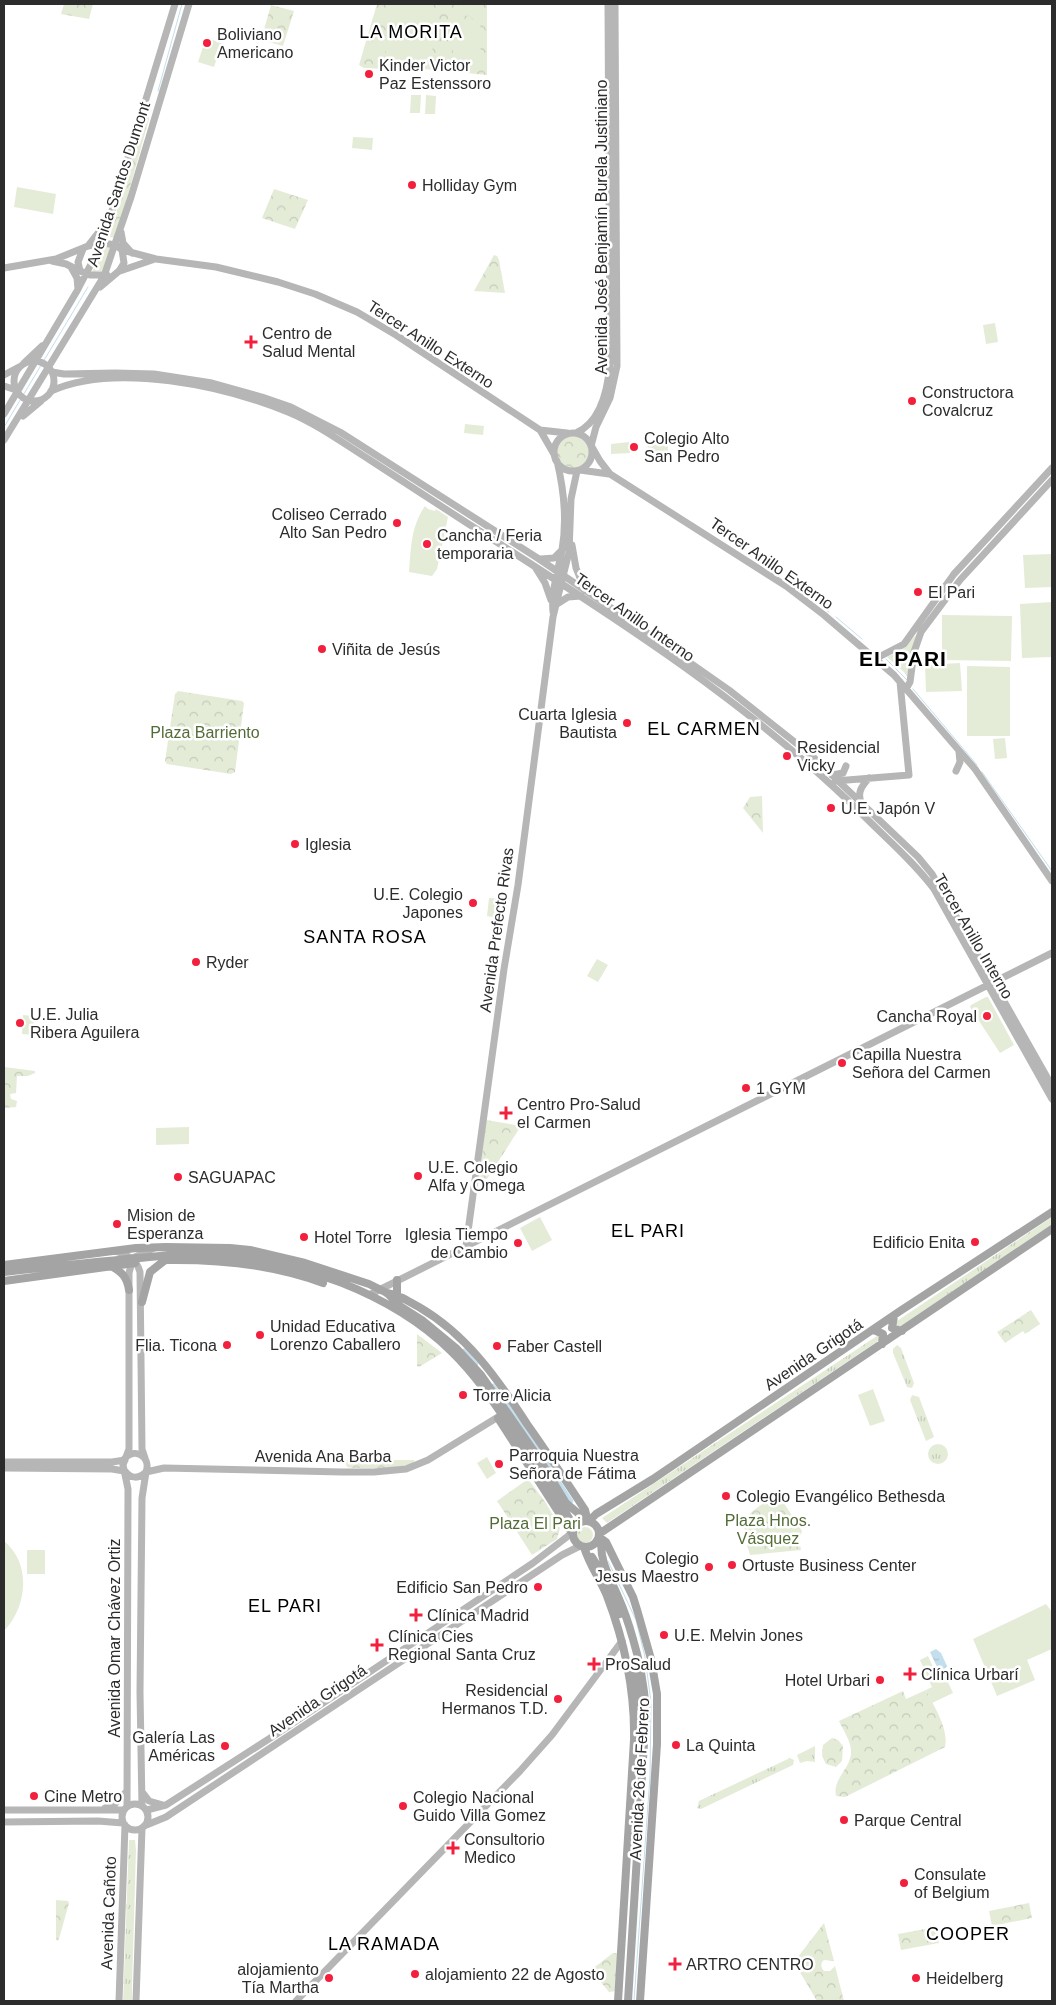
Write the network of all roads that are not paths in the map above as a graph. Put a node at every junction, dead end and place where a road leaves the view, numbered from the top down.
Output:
1 (175, 4) edge
2 (189, 4) edge
3 (608, 4) edge
4 (615, 4) edge
5 (149, 91) junction
6 (158, 109) junction
7 (142, 112) junction
8 (151, 132) junction
9 (111, 217) junction
10 (122, 225) junction
11 (613, 234) junction
12 (102, 243) junction
13 (85, 247) junction
14 (119, 248) junction
15 (134, 254) junction
16 (156, 259) junction
17 (49, 261) junction
18 (71, 266) junction
19 (4, 268) edge
20 (117, 272) junction
21 (86, 274) junction
22 (102, 276) junction
23 (78, 291) junction
24 (94, 292) junction
25 (51, 337) junction
26 (37, 361) junction
27 (20, 366) junction
28 (49, 368) junction
29 (101, 373) junction
30 (154, 374) junction
31 (4, 375) edge
32 (174, 377) junction
33 (140, 378) junction
34 (159, 381) junction
35 (78, 382) junction
36 (4, 386) edge
37 (52, 391) junction
38 (22, 396) junction
39 (45, 398) junction
40 (4, 414) edge
41 (14, 425) junction
42 (540, 430) junction
43 (573, 433) junction
44 (4, 440) edge
45 (356, 447) junction
46 (592, 447) junction
47 (556, 459) junction
48 (384, 464) junction
49 (1052, 468) edge
50 (578, 470) junction
51 (610, 474) junction
52 (1052, 480) edge
53 (418, 491) junction
54 (442, 497) junction
55 (446, 509) junction
56 (464, 512) junction
57 (570, 535) junction
58 (562, 550) junction
59 (536, 562) junction
60 (559, 577) junction
61 (583, 593) junction
62 (554, 604) junction
63 (660, 650) junction
64 (674, 651) junction
65 (875, 659) junction
66 (680, 664) junction
67 (694, 666) junction
68 (900, 682) junction
69 (906, 689) junction
70 (958, 750) junction
71 (846, 766) dead end
72 (814, 768) junction
73 (956, 771) dead end
74 (832, 774) junction
75 (869, 778) junction
76 (839, 781) junction
77 (862, 805) junction
78 (863, 815) junction
79 (905, 856) junction
80 (918, 857) junction
81 (1052, 881) edge
82 (969, 951) junction
83 (1052, 953) edge
84 (984, 964) junction
85 (991, 984) junction
86 (998, 1004) junction
87 (1014, 1017) junction
88 (1032, 1061) junction
89 (1047, 1076) junction
90 (1052, 1086) edge
91 (1052, 1099) edge
92 (1052, 1212) edge
93 (1052, 1229) edge
94 (466, 1246) junction
95 (156, 1247) junction
96 (112, 1251) junction
97 (173, 1255) junction
98 (164, 1260) junction
99 (133, 1261) junction
100 (4, 1265) edge
101 (111, 1266) junction
102 (4, 1272) edge
103 (397, 1280) junction
104 (4, 1281) edge
105 (388, 1284) junction
106 (380, 1289) junction
107 (129, 1290) junction
108 (388, 1293) junction
109 (397, 1294) junction
110 (369, 1295) junction
111 (142, 1302) junction
112 (129, 1304) junction
113 (391, 1306) junction
114 (422, 1320) junction
115 (893, 1320) junction
116 (141, 1326) junction
117 (452, 1331) junction
118 (900, 1332) junction
119 (128, 1336) junction
120 (883, 1336) junction
121 (452, 1352) junction
122 (142, 1359) junction
123 (462, 1369) junction
124 (498, 1417) junction
125 (506, 1420) junction
126 (129, 1434) junction
127 (142, 1434) junction
128 (510, 1436) junction
129 (145, 1458) junction
130 (125, 1459) junction
131 (4, 1462) edge
132 (4, 1468) edge
133 (164, 1468) junction
134 (124, 1471) junction
135 (146, 1472) junction
136 (128, 1497) junction
137 (142, 1498) junction
138 (587, 1519) junction
139 (573, 1531) junction
140 (600, 1537) junction
141 (583, 1548) junction
142 (537, 1560) junction
143 (516, 1585) junction
144 (622, 1641) junction
145 (128, 1680) junction
146 (140, 1680) junction
147 (128, 1692) junction
148 (140, 1692) junction
149 (126, 1778) junction
150 (140, 1778) junction
151 (141, 1791) junction
152 (126, 1792) junction
153 (166, 1805) junction
154 (125, 1808) junction
155 (144, 1808) junction
156 (102, 1809) junction
157 (4, 1810) edge
158 (106, 1821) junction
159 (4, 1822) edge
160 (124, 1824) junction
161 (143, 1827) junction
162 (634, 1834) junction
163 (124, 1842) junction
164 (628, 1850) junction
165 (620, 1999) edge
166 (119, 2001) edge
167 (136, 2001) edge
168 (296, 2001) edge
169 (628, 2001) edge
170 (640, 2001) edge

1 - 5 main road, Avenida Santos Dumont
2 - 6 main road, Avenida Santos Dumont
3 - 11 main road, Avenida José Benjamín Burela Justiniano
4 - 11 main road, Avenida José Benjamín Burela Justiniano
5 - 6 main road
5 - 7 main road, Avenida Santos Dumont
6 - 8 main road, Avenida Santos Dumont
7 - 8 main road
7 - 9 main road, Avenida Santos Dumont
8 - 10 main road, Avenida Santos Dumont
9 - 12 main road, Avenida Santos Dumont
9 - 13 main road
10 - 14 main road, Avenida Santos Dumont
10 - 15 main road
11 - 43 main road, Avenida José Benjamín Burela Justiniano
11 - 46 main road, Avenida José Benjamín Burela Justiniano
12 - 13 main road
12 - 14 main road, Tercer Anillo Externo
12 - 21 main road, Avenida Santos Dumont
13 - 17 main road
13 - 21 main road
14 - 15 main road, Tercer Anillo Externo
14 - 20 main road
14 - 22 main road, Avenida Santos Dumont
15 - 16 main road, Tercer Anillo Externo
16 - 20 main road, Tercer Anillo Externo
16 - 42 main road, Tercer Anillo Externo
17 - 18 main road
17 - 19 main road
18 - 21 main road
18 - 23 main road
20 - 22 main road
20 - 24 main road
21 - 22 main road
21 - 23 main road, Avenida Santos Dumont
22 - 24 main road, Avenida Santos Dumont
23 - 25 main road, Avenida Santos Dumont
24 - 28 main road, Avenida Santos Dumont
25 - 26 main road, Avenida Santos Dumont
25 - 27 main road
26 - 27 main road
26 - 28 main road
26 - 38 main road, Avenida Santos Dumont
27 - 31 main road
27 - 38 main road
28 - 29 main road, Tercer Anillo Interno
28 - 37 main road
28 - 38 main road, Avenida Santos Dumont
29 - 30 main road, Tercer Anillo Interno
29 - 35 main road
30 - 32 main road, Tercer Anillo Interno
30 - 33 main road
32 - 34 main road
32 - 45 main road, Tercer Anillo Interno
33 - 34 main road, Tercer Anillo Interno
33 - 35 main road, Tercer Anillo Interno
34 - 45 main road, Tercer Anillo Interno
35 - 37 main road, Tercer Anillo Interno
36 - 38 main road
37 - 39 main road
38 - 39 main road
38 - 40 main road, Avenida Santos Dumont
38 - 41 main road, Avenida Santos Dumont
39 - 41 main road
41 - 44 main road, Avenida Santos Dumont
42 - 43 main road, Tercer Anillo Externo
42 - 47 main road, Tercer Anillo Externo
43 - 46 main road
43 - 47 main road
45 - 48 main road, Tercer Anillo Interno
46 - 50 main road
46 - 51 main road, Tercer Anillo Externo
47 - 50 main road
47 - 58 main road, Avenida Prefecto Rivas
48 - 53 main road, Tercer Anillo Interno
48 - 54 main road, Tercer Anillo Interno
49 - 65 main road
50 - 51 main road, Tercer Anillo Externo
50 - 57 main road, Avenida Prefecto Rivas
51 - 65 main road, Tercer Anillo Externo
52 - 69 main road
53 - 54 main road
53 - 55 main road, Tercer Anillo Interno
54 - 56 main road, Tercer Anillo Interno
55 - 56 main road
55 - 59 main road, Tercer Anillo Interno
56 - 59 main road, Tercer Anillo Interno
57 - 60 main road, Avenida Prefecto Rivas
57 - 61 main road
58 - 59 main road
58 - 60 main road, Avenida Prefecto Rivas
59 - 60 main road, Tercer Anillo Interno
59 - 62 main road
60 - 61 main road, Tercer Anillo Interno
60 - 62 main road, Avenida Prefecto Rivas
61 - 62 main road
61 - 63 main road, Tercer Anillo Interno
61 - 64 main road, Tercer Anillo Interno
62 - 94 main road, Avenida Prefecto Rivas
63 - 64 main road
63 - 66 main road, Tercer Anillo Interno
64 - 67 main road, Tercer Anillo Interno
65 - 68 main road, Tercer Anillo Externo
66 - 67 main road
66 - 72 main road, Tercer Anillo Interno
67 - 74 main road, Tercer Anillo Interno
68 - 69 main road, Tercer Anillo Externo
68 - 75 main road
69 - 70 main road, Tercer Anillo Externo
70 - 73 main road
70 - 81 main road, Tercer Anillo Externo
71 - 74 main road
72 - 76 main road
72 - 78 main road, Tercer Anillo Interno
74 - 76 main road, Tercer Anillo Interno
75 - 76 main road
75 - 77 main road
76 - 77 main road, Tercer Anillo Interno
76 - 78 main road
77 - 80 main road, Tercer Anillo Interno
78 - 79 main road, Tercer Anillo Interno
79 - 80 main road
79 - 82 main road, Tercer Anillo Interno
80 - 84 main road, Tercer Anillo Interno
82 - 84 main road
82 - 85 main road, Tercer Anillo Interno
83 - 85 main road
84 - 85 main road, Tercer Anillo Interno
85 - 86 main road, Tercer Anillo Interno
85 - 87 main road, Tercer Anillo Interno
85 - 94 main road
86 - 87 main road
86 - 88 main road, Tercer Anillo Interno
87 - 89 main road, Tercer Anillo Interno
88 - 89 main road
88 - 91 main road, Tercer Anillo Interno
89 - 90 main road, Tercer Anillo Interno
92 - 115 main road, Avenida Grigotá
93 - 118 main road, Avenida Grigotá
94 - 103 main road
95 - 96 main road
95 - 99 main road
95 - 106 main road
96 - 99 main road
96 - 100 main road
97 - 98 main road
97 - 99 main road
97 - 110 main road
98 - 99 main road
98 - 111 main road
98 - 123 main road
99 - 101 main road
99 - 102 main road
99 - 107 main road
99 - 111 main road
101 - 104 main road
101 - 107 main road
103 - 105 main road
103 - 109 main road
105 - 106 main road
105 - 108 main road
106 - 108 main road
106 - 110 main road
107 - 112 main road
108 - 109 main road
108 - 113 main road
108 - 114 main road
109 - 117 main road
110 - 113 main road
111 - 116 main road
112 - 116 main road
112 - 119 main road
113 - 121 main road
114 - 117 main road
114 - 138 main road
115 - 118 main road
115 - 120 main road, Avenida Grigotá
115 - 120 main road
116 - 122 main road
117 - 138 main road
118 - 120 main road, Avenida Grigotá
119 - 122 main road
119 - 126 main road
120 - 138 main road, Avenida Grigotá
120 - 140 main road, Avenida Grigotá
121 - 123 main road
121 - 125 main road
122 - 127 main road
123 - 124 main road
124 - 128 main road
124 - 133 main road, Avenida Ana Barba
125 - 128 main road
125 - 139 main road
126 - 127 main road
126 - 130 main road
127 - 129 main road
128 - 139 main road
129 - 130 main road
129 - 133 main road, Avenida Ana Barba
129 - 135 main road
130 - 131 main road
130 - 134 main road
132 - 134 main road
133 - 135 main road, Avenida Ana Barba
134 - 135 main road
134 - 136 main road, Avenida Omar Chávez Ortiz
135 - 137 main road, Avenida Omar Chávez Ortiz
136 - 137 main road
136 - 145 main road, Avenida Omar Chávez Ortiz
137 - 146 main road, Avenida Omar Chávez Ortiz
138 - 139 main road
138 - 140 main road
139 - 141 main road
139 - 142 main road, Avenida Grigotá
140 - 141 main road
140 - 169 main road, Avenida 26 de Febrero
140 - 170 main road, Avenida 26 de Febrero
141 - 143 main road, Avenida Grigotá
141 - 144 main road, Avenida 26 de Febrero
141 - 162 main road, Avenida 26 de Febrero
142 - 143 main road
142 - 153 main road, Avenida Grigotá
143 - 161 main road, Avenida Grigotá
144 - 164 main road, Avenida 26 de Febrero
144 - 168 main road
145 - 146 main road
145 - 147 main road, Avenida Omar Chávez Ortiz
146 - 148 main road, Avenida Omar Chávez Ortiz
147 - 148 main road
147 - 149 main road, Avenida Omar Chávez Ortiz
148 - 150 main road, Avenida Omar Chávez Ortiz
149 - 150 main road
149 - 152 main road, Avenida Omar Chávez Ortiz
150 - 151 main road, Avenida Omar Chávez Ortiz
151 - 153 main road
151 - 155 main road, Avenida Omar Chávez Ortiz
152 - 154 main road, Avenida Omar Chávez Ortiz
152 - 156 main road
153 - 155 main road, Avenida Grigotá
154 - 155 main road
154 - 156 main road
154 - 160 main road
155 - 161 main road
156 - 157 main road
158 - 159 main road
158 - 160 main road
158 - 163 main road
160 - 161 main road
160 - 163 main road, Avenida Cañoto
161 - 167 main road, Avenida Cañoto
162 - 164 main road
162 - 165 main road, Avenida 26 de Febrero
163 - 166 main road, Avenida Cañoto
164 - 165 main road, Avenida 26 de Febrero

